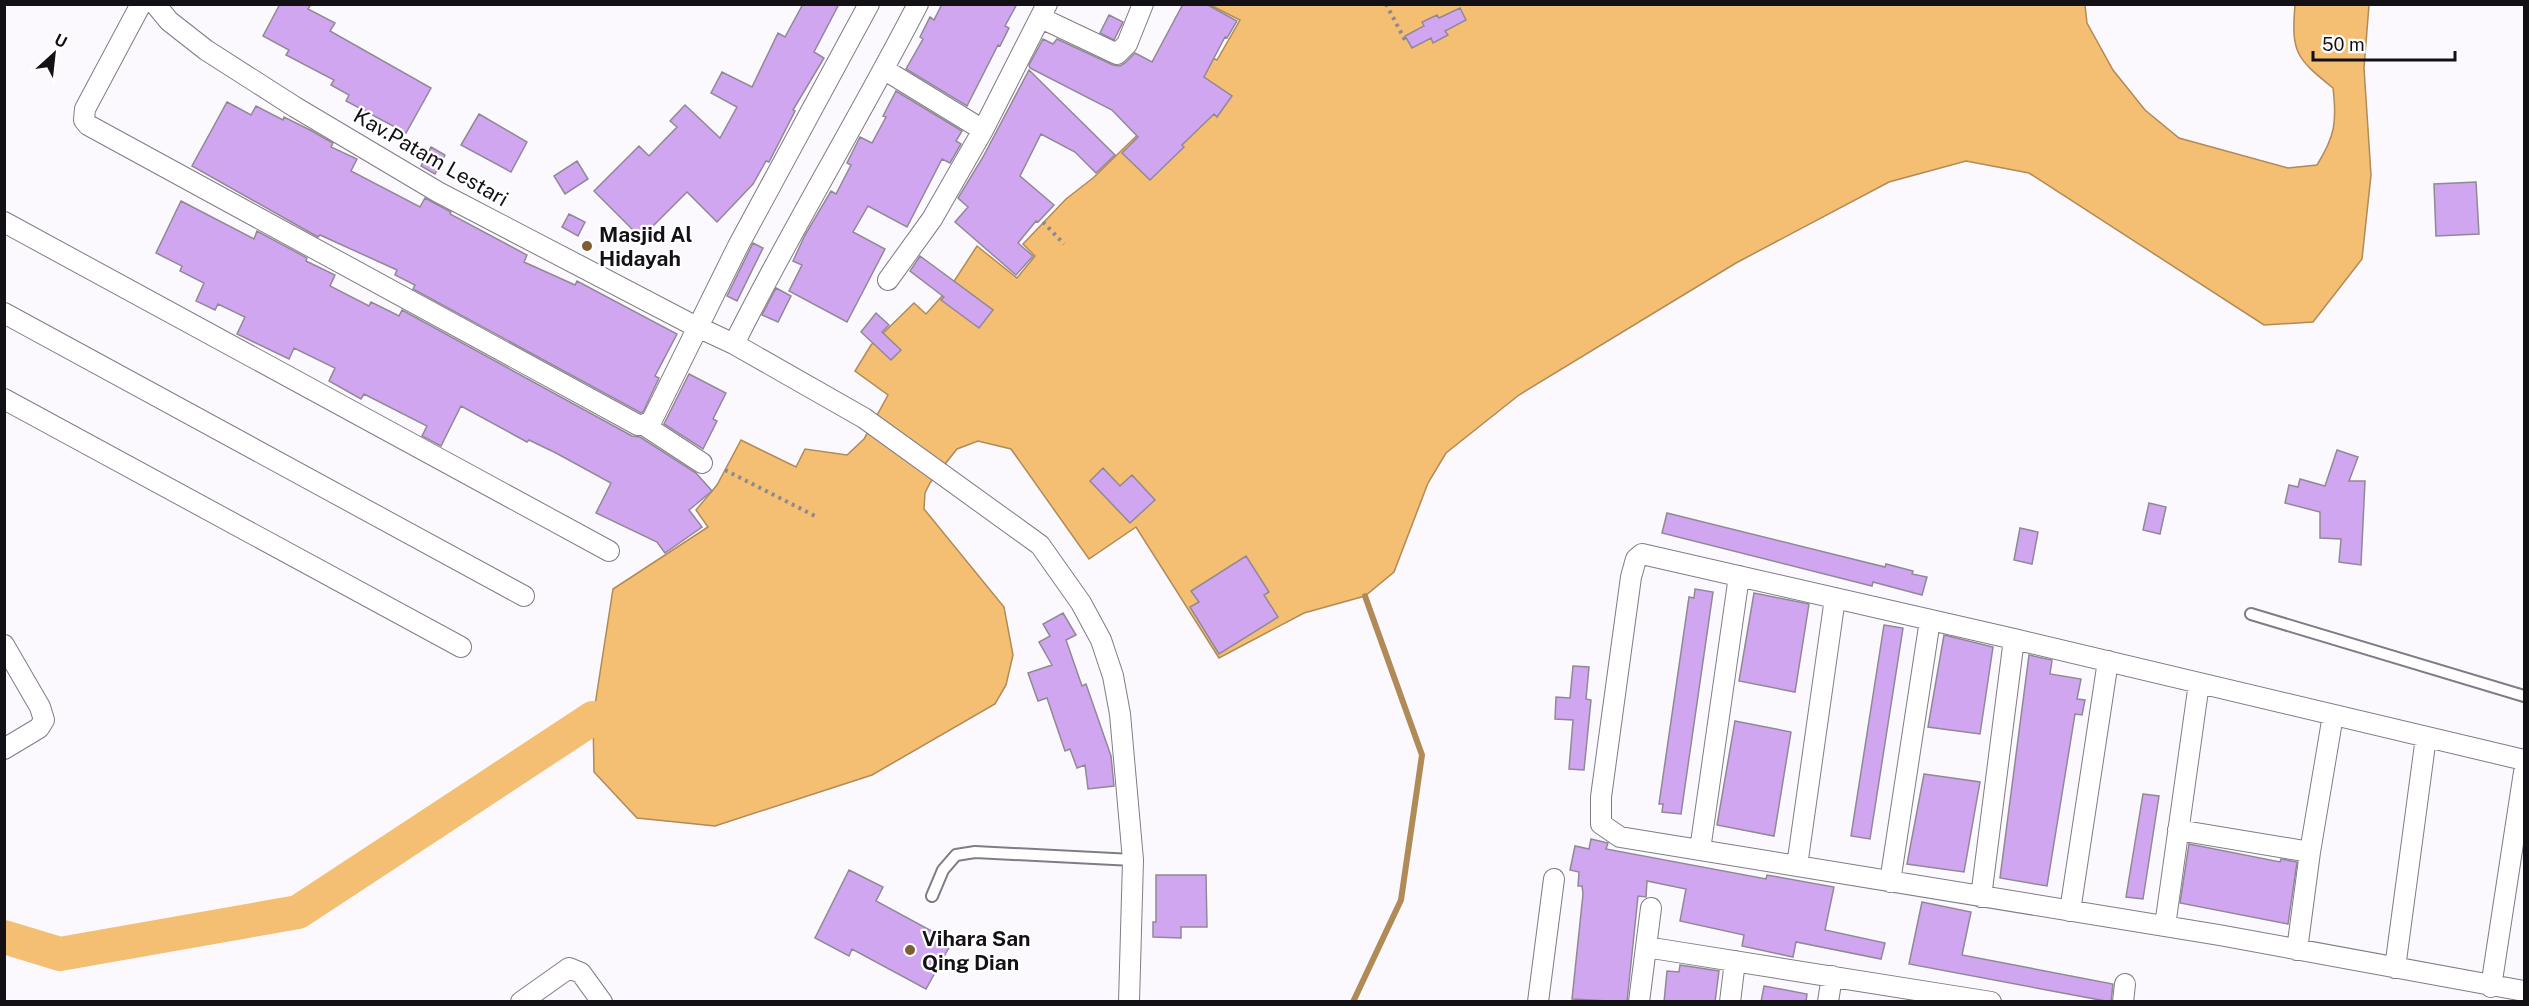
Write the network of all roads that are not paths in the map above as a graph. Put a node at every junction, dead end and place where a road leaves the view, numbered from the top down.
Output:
1 (141, 4) edge
2 (155, 4) edge
3 (869, 4) edge
4 (918, 4) edge
5 (1143, 4) edge
6 (1044, 11) edge
7 (885, 70) junction
8 (983, 130) junction
9 (5, 223) edge
10 (888, 280) dead end
11 (4, 313) edge
12 (699, 328) junction
13 (734, 344) junction
14 (4, 399) edge
15 (644, 425) junction
16 (702, 463) dead end
17 (609, 551) dead end
18 (1739, 576) junction
19 (524, 596) dead end
20 (1835, 598) junction
21 (2251, 614) dead end
22 (1930, 620) junction
23 (2014, 639) junction
24 (4, 645) edge
25 (461, 647) dead end
26 (2109, 661) junction
27 (2199, 683) junction
28 (2524, 696) edge
29 (2333, 715) junction
30 (2426, 737) junction
31 (4, 749) edge
32 (2524, 760) edge
33 (2524, 772) edge
34 (2178, 830) junction
35 (1700, 850) junction
36 (2310, 852) junction
37 (1133, 861) junction
38 (1797, 866) junction
39 (1554, 879) dead end
40 (1890, 882) junction
41 (932, 896) dead end
42 (1981, 897) junction
43 (1652, 908) dead end
44 (2070, 911) junction
45 (2165, 926) junction
46 (1646, 947) junction
47 (2297, 950) junction
48 (1736, 961) junction
49 (2395, 968) junction
50 (1832, 976) junction
51 (2491, 987) junction
52 (2524, 991) edge
53 (1931, 997) edge
54 (521, 1002) edge
55 (602, 1002) edge
56 (1129, 1002) edge
57 (1538, 1002) edge
58 (1639, 1002) edge
59 (1730, 1002) edge
60 (1828, 1002) edge
61 (1990, 1002) edge

1 - 15 street
2 - 12 street, Kav.Patam Lestari
3 - 12 street
4 - 7 street
5 - 6 street
6 - 8 street
7 - 8 street
7 - 13 street
8 - 10 street
9 - 17 street
11 - 19 street
12 - 13 street, Kav.Patam Lestari
12 - 15 street
13 - 37 street, Kav.Patam Lestari
14 - 25 street
15 - 16 street
18 - 20 street
18 - 35 street
18 - 35 street
20 - 22 street
20 - 38 street
21 - 28 lane
22 - 23 street
22 - 40 street
23 - 26 street
23 - 42 street
24 - 31 street
26 - 27 street
26 - 44 street
27 - 29 street
27 - 34 street
29 - 30 street
29 - 36 street
30 - 32 street
30 - 49 street
33 - 51 street
34 - 36 street
34 - 45 street
35 - 38 street
36 - 47 street
37 - 41 lane
37 - 56 street, Kav.Patam Lestari
38 - 40 street
39 - 57 street
40 - 42 street
42 - 44 street
43 - 46 street
44 - 45 street
45 - 47 street
46 - 48 street
46 - 58 street
47 - 49 street
48 - 50 street
48 - 59 street
49 - 51 street
50 - 53 street
50 - 60 street
51 - 52 street
53 - 61 street
54 - 55 street

